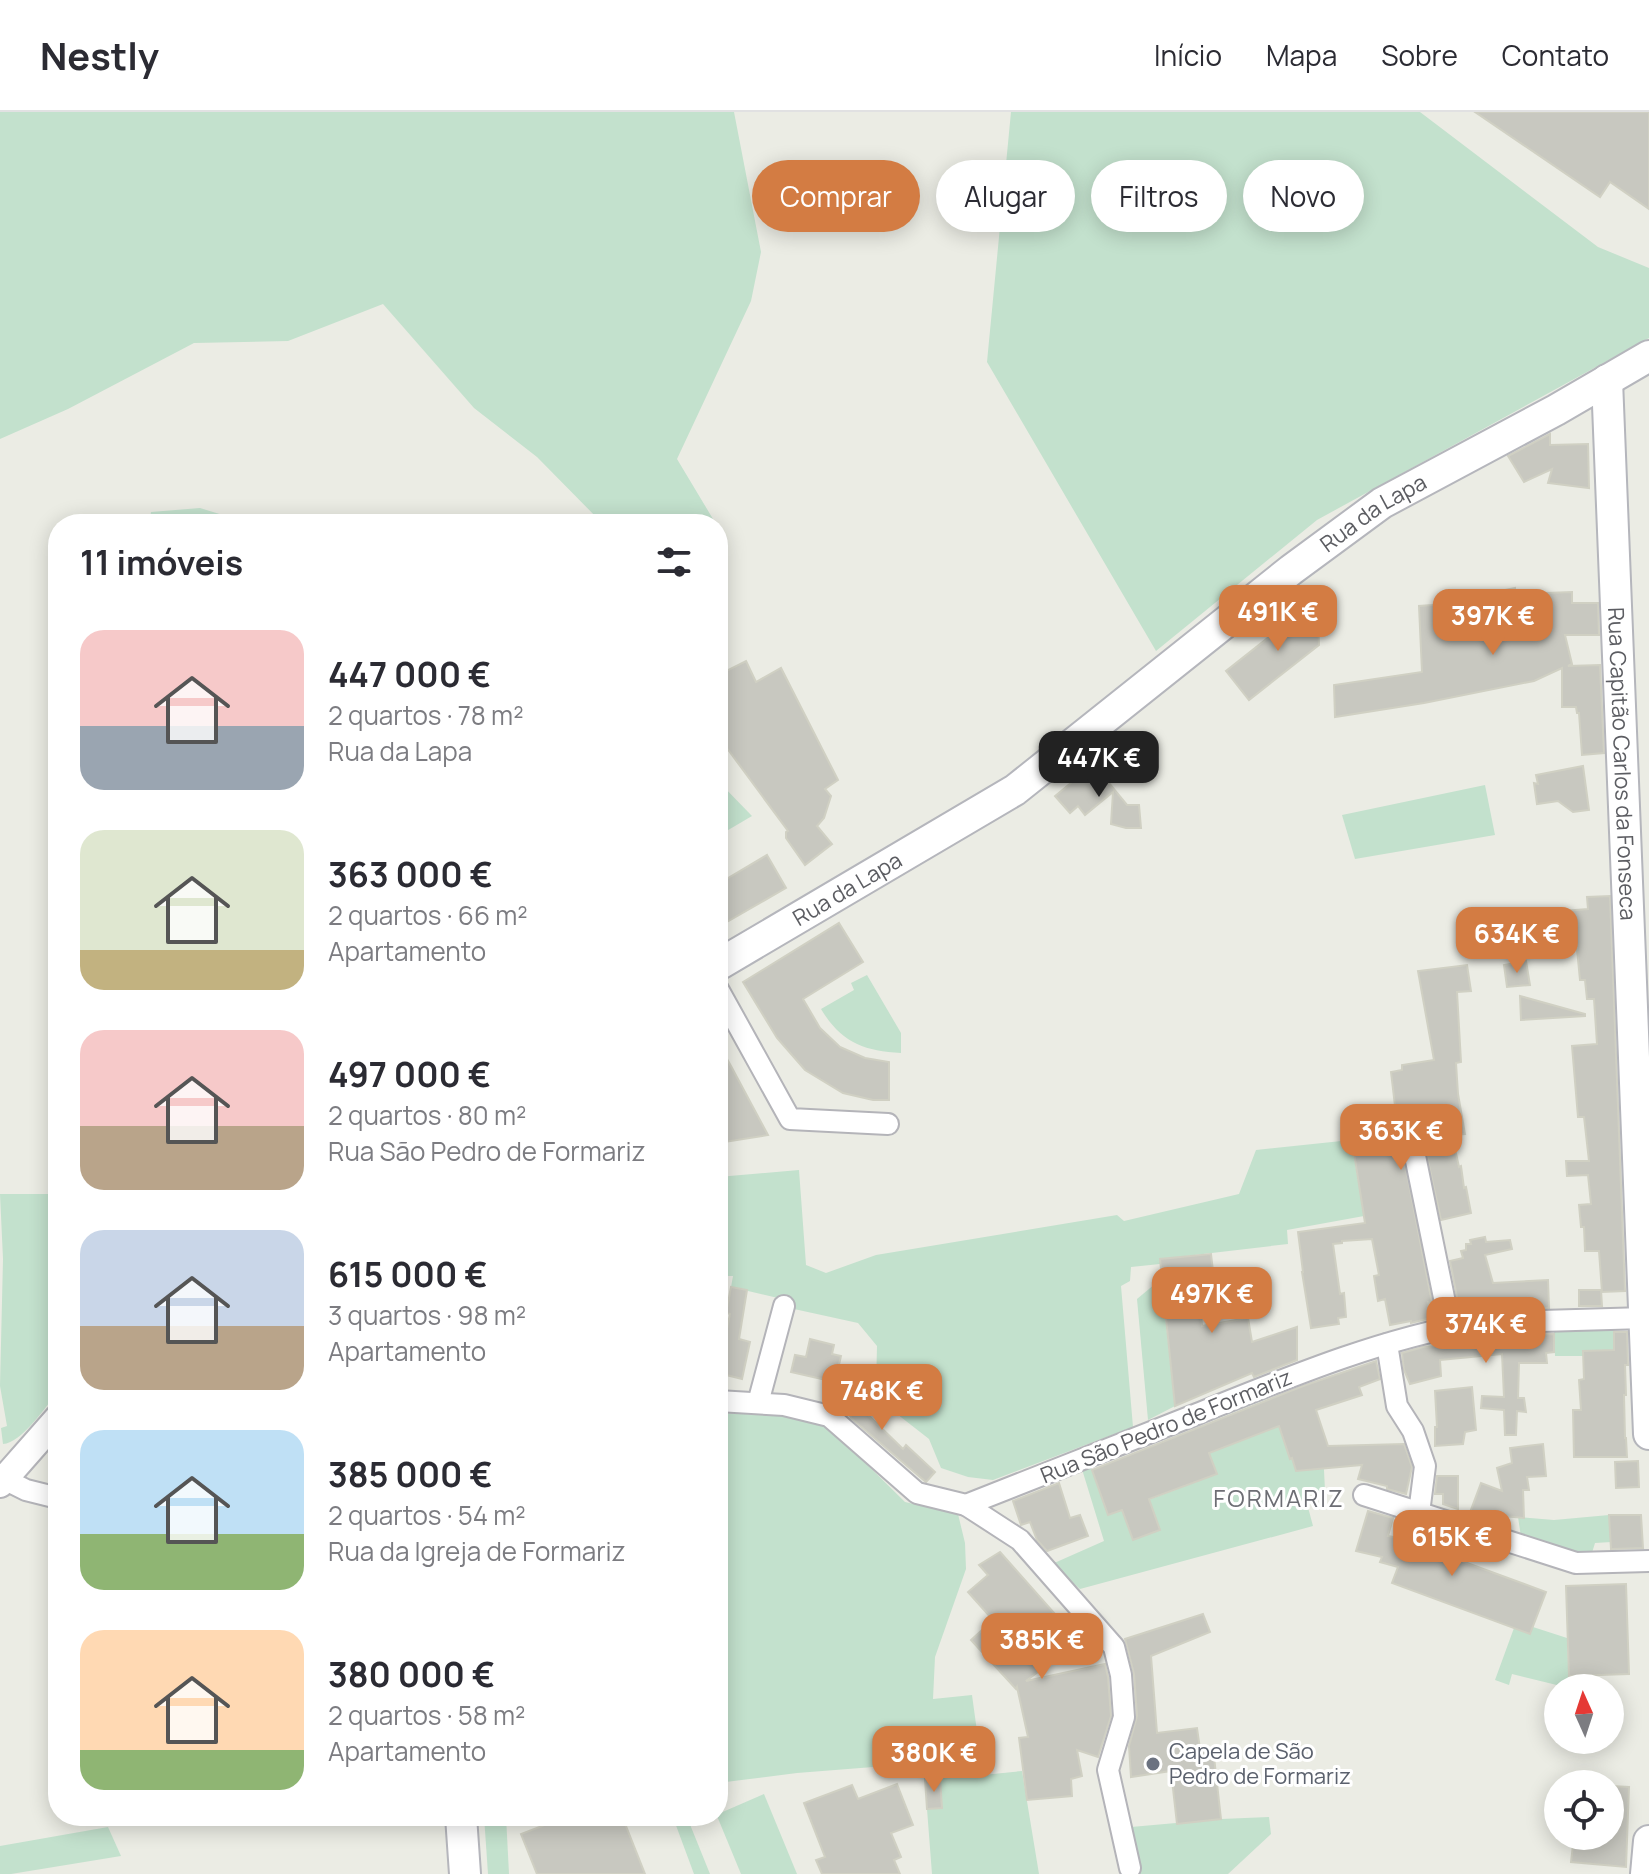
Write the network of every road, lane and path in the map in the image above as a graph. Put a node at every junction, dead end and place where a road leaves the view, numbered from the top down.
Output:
1 (1649, 356) edge
2 (1607, 380) junction
3 (728, 959) edge
4 (728, 1007) edge
5 (888, 1124) dead end
6 (1413, 1146) dead end
7 (784, 1306) dead end
8 (1645, 1318) junction
9 (1450, 1327) junction
10 (1387, 1344) junction
11 (728, 1402) edge
12 (758, 1403) junction
13 (48, 1429) edge
14 (1649, 1434) edge
15 (2, 1480) edge
16 (1005, 1490) junction
17 (1364, 1495) dead end
18 (48, 1496) edge
19 (966, 1505) junction
20 (1419, 1513) junction
21 (997, 1525) junction
22 (1649, 1561) edge
23 (462, 1826) edge
24 (1649, 1841) edge
25 (1130, 1868) dead end
26 (465, 1874) edge
27 (1646, 1874) edge

1 - 2 main road, Rua da Lapa
2 - 3 main road, Rua da Lapa
2 - 8 main road, Rua Capitão Carlos da Fonseca
4 - 5 street
6 - 9 street
7 - 12 street
8 - 9 street, Rua São Pedro de Formariz
8 - 14 main road, Rua Capitão Carlos da Fonseca
9 - 10 street, Rua São Pedro de Formariz
10 - 16 street, Rua São Pedro de Formariz
10 - 20 street
11 - 12 street
12 - 19 street
13 - 15 street
15 - 18 street
16 - 19 street, Rua São Pedro de Formariz
16 - 21 street
17 - 20 street
19 - 21 street
20 - 22 street
21 - 25 street
23 - 26 main road
24 - 27 main road

